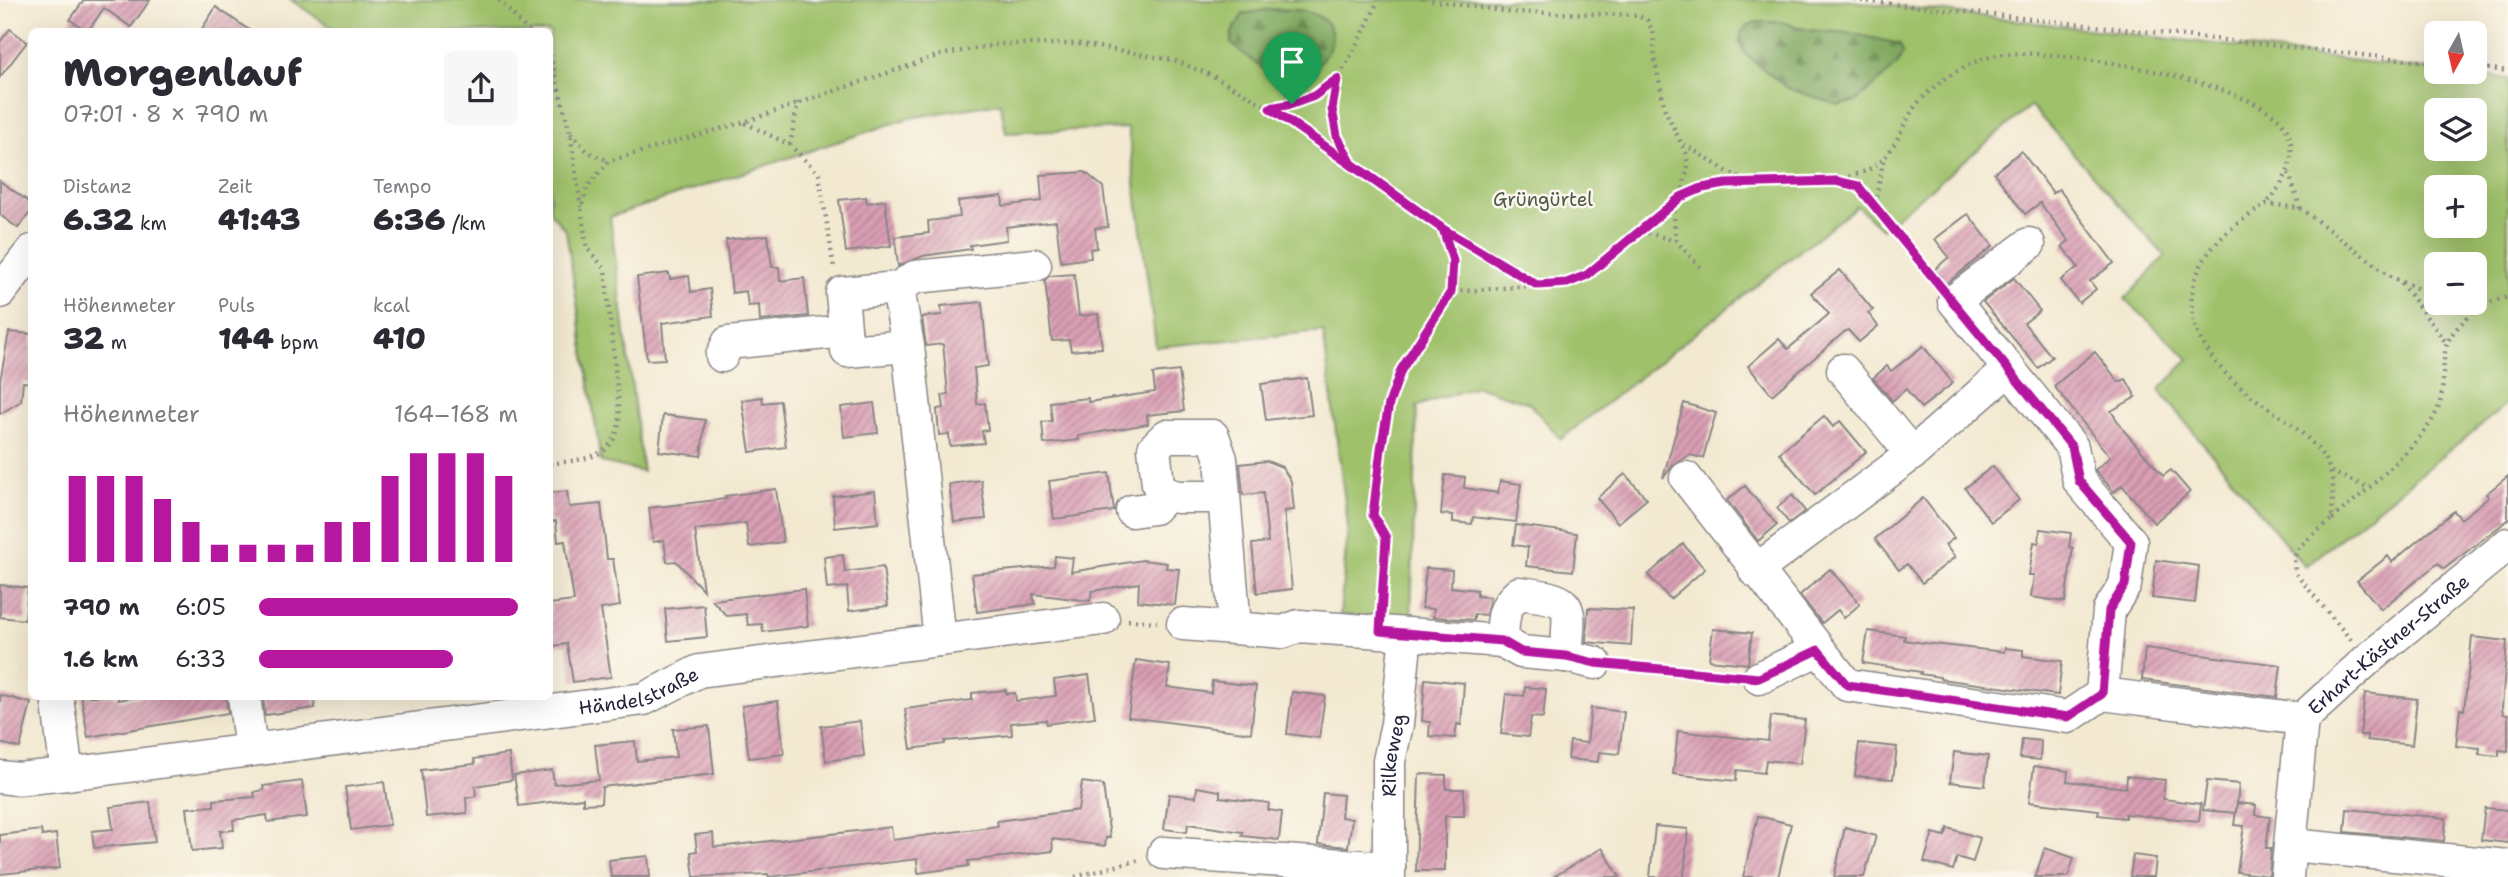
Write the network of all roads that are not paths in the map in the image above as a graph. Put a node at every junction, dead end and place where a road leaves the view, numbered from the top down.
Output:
1 (2029, 244) dead end
2 (28, 256) edge
3 (1035, 265) dead end
4 (898, 288) junction
5 (0, 292) edge
6 (845, 331) junction
7 (908, 346) junction
8 (722, 356) dead end
9 (2009, 369) junction
10 (1843, 370) dead end
11 (1912, 454) junction
12 (1686, 478) dead end
13 (1167, 494) junction
14 (1222, 497) junction
15 (1132, 511) dead end
16 (2508, 544) edge
17 (1755, 571) junction
18 (1103, 618) road end
19 (1182, 624) road end
20 (1235, 627) junction
21 (1393, 633) junction
22 (940, 640) junction
23 (1502, 641) junction
24 (1818, 650) junction
25 (1759, 678) road end
26 (2102, 694) junction
27 (58, 700) edge
28 (245, 700) edge
29 (455, 709) edge
30 (2302, 719) junction
31 (251, 750) junction
32 (67, 774) junction
33 (0, 777) edge
34 (2291, 845) junction
35 (1164, 853) road end
36 (2508, 866) edge
37 (1389, 873) edge
38 (2287, 877) edge

1 - 9 street
2 - 5 street
3 - 4 street
4 - 6 street
4 - 7 street
6 - 7 street
6 - 8 street
7 - 22 street
9 - 11 street
9 - 26 street
10 - 11 street
11 - 17 street
12 - 17 street
13 - 14 street
13 - 14 street
13 - 15 street
14 - 20 street
16 - 30 street, Erhart-Kästner-Straße
17 - 24 street
18 - 22 street, Händelstraße
19 - 20 street
20 - 21 street
21 - 23 street
21 - 37 street, Rilkeweg
22 - 29 street, Händelstraße
23 - 23 street
24 - 25 street
24 - 26 street
26 - 30 street
27 - 32 street
28 - 31 street
29 - 31 street, Händelstraße
30 - 34 street, Erhart-Kästner-Straße
31 - 32 street, Händelstraße
32 - 33 street, Händelstraße
34 - 36 street
34 - 38 street, Erhart-Kästner-Straße
35 - 37 street

